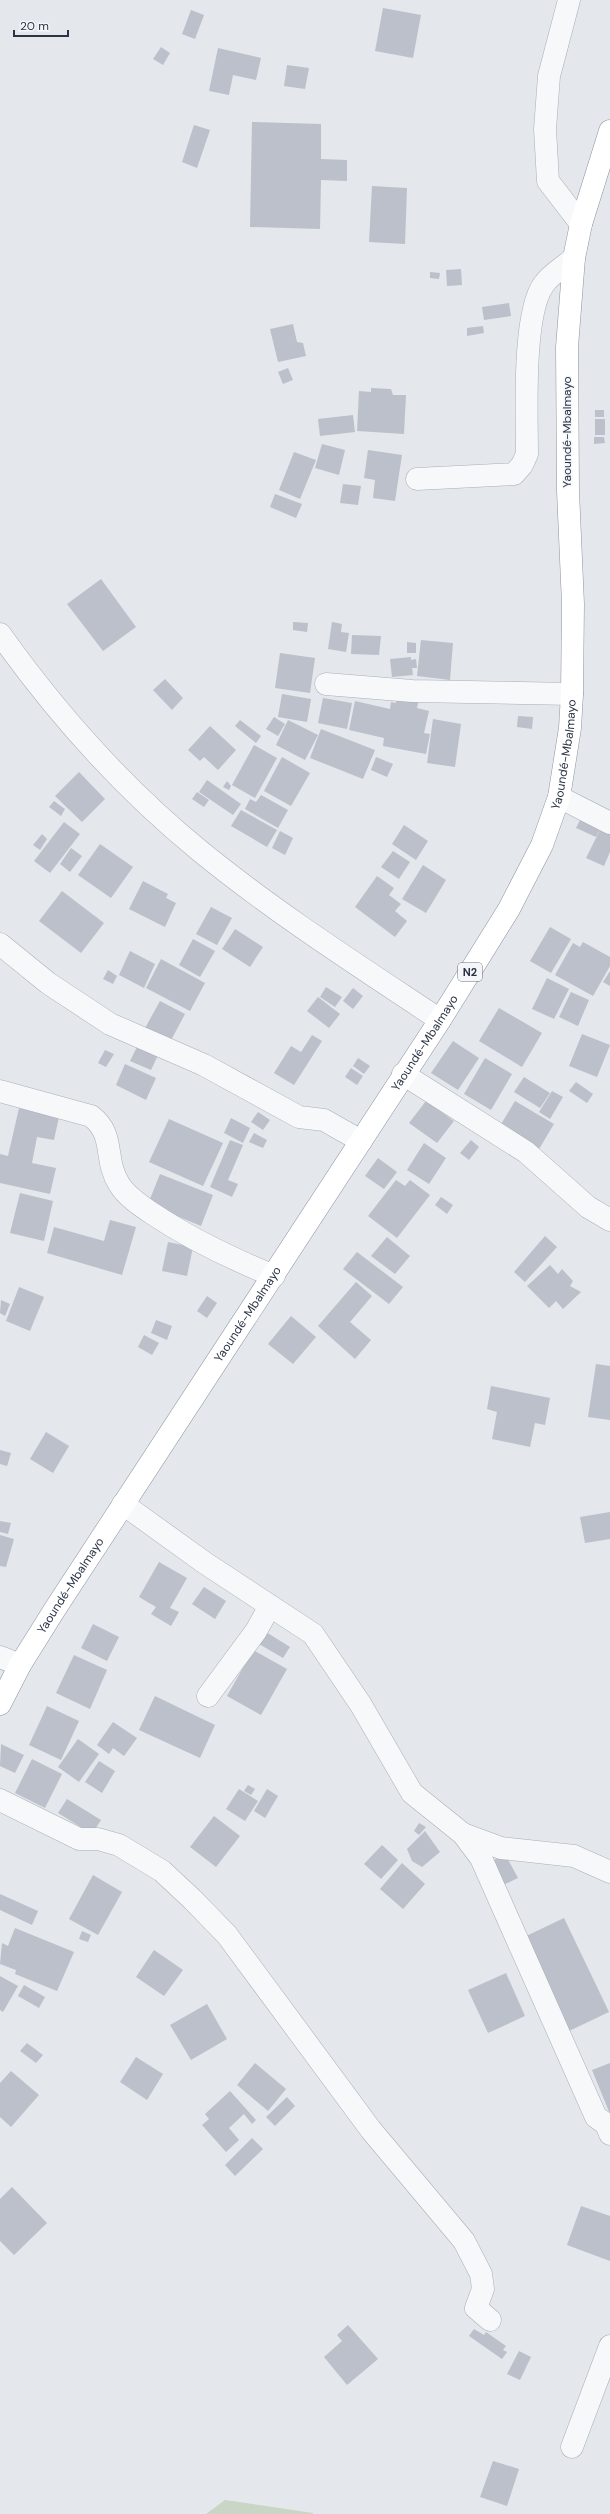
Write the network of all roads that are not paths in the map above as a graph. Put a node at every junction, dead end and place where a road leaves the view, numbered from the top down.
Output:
1 (569, 0) edge
2 (610, 131) edge
3 (581, 224) junction
4 (574, 258) junction
5 (417, 479) dead end
6 (2, 640) edge
7 (326, 684) dead end
8 (572, 694) junction
9 (559, 796) junction
10 (610, 823) edge
11 (0, 944) edge
12 (440, 1020) junction
13 (403, 1074) junction
14 (0, 1091) edge
15 (361, 1141) junction
16 (610, 1220) edge
17 (274, 1276) junction
18 (123, 1504) junction
19 (270, 1606) junction
20 (0, 1657) edge
21 (20, 1666) junction
22 (208, 1696) dead end
23 (0, 1704) edge
24 (0, 1800) edge
25 (463, 1834) junction
26 (610, 1872) edge
27 (610, 2134) edge
28 (490, 2320) dead end
29 (610, 2346) edge
30 (572, 2447) dead end

1 - 3 street
2 - 3 highway, Yaoundé-Mbalmayo / N2
3 - 4 highway, Yaoundé-Mbalmayo / N2
4 - 5 street
4 - 8 highway, Yaoundé-Mbalmayo / N2
6 - 12 street
7 - 8 street
8 - 9 highway, Yaoundé-Mbalmayo / N2
9 - 10 street
9 - 12 highway, Yaoundé-Mbalmayo / N2
11 - 15 street
12 - 13 highway, Yaoundé-Mbalmayo / N2
13 - 15 highway, Yaoundé-Mbalmayo / N2
13 - 16 street
14 - 17 street
15 - 17 highway, Yaoundé-Mbalmayo / N2
17 - 18 highway, Yaoundé-Mbalmayo / N2
18 - 19 street
18 - 21 highway, Yaoundé-Mbalmayo / N2
19 - 22 street
19 - 25 street
20 - 21 street
21 - 23 highway, Yaoundé-Mbalmayo / N2
24 - 28 street
25 - 26 street
25 - 27 street
29 - 30 street

